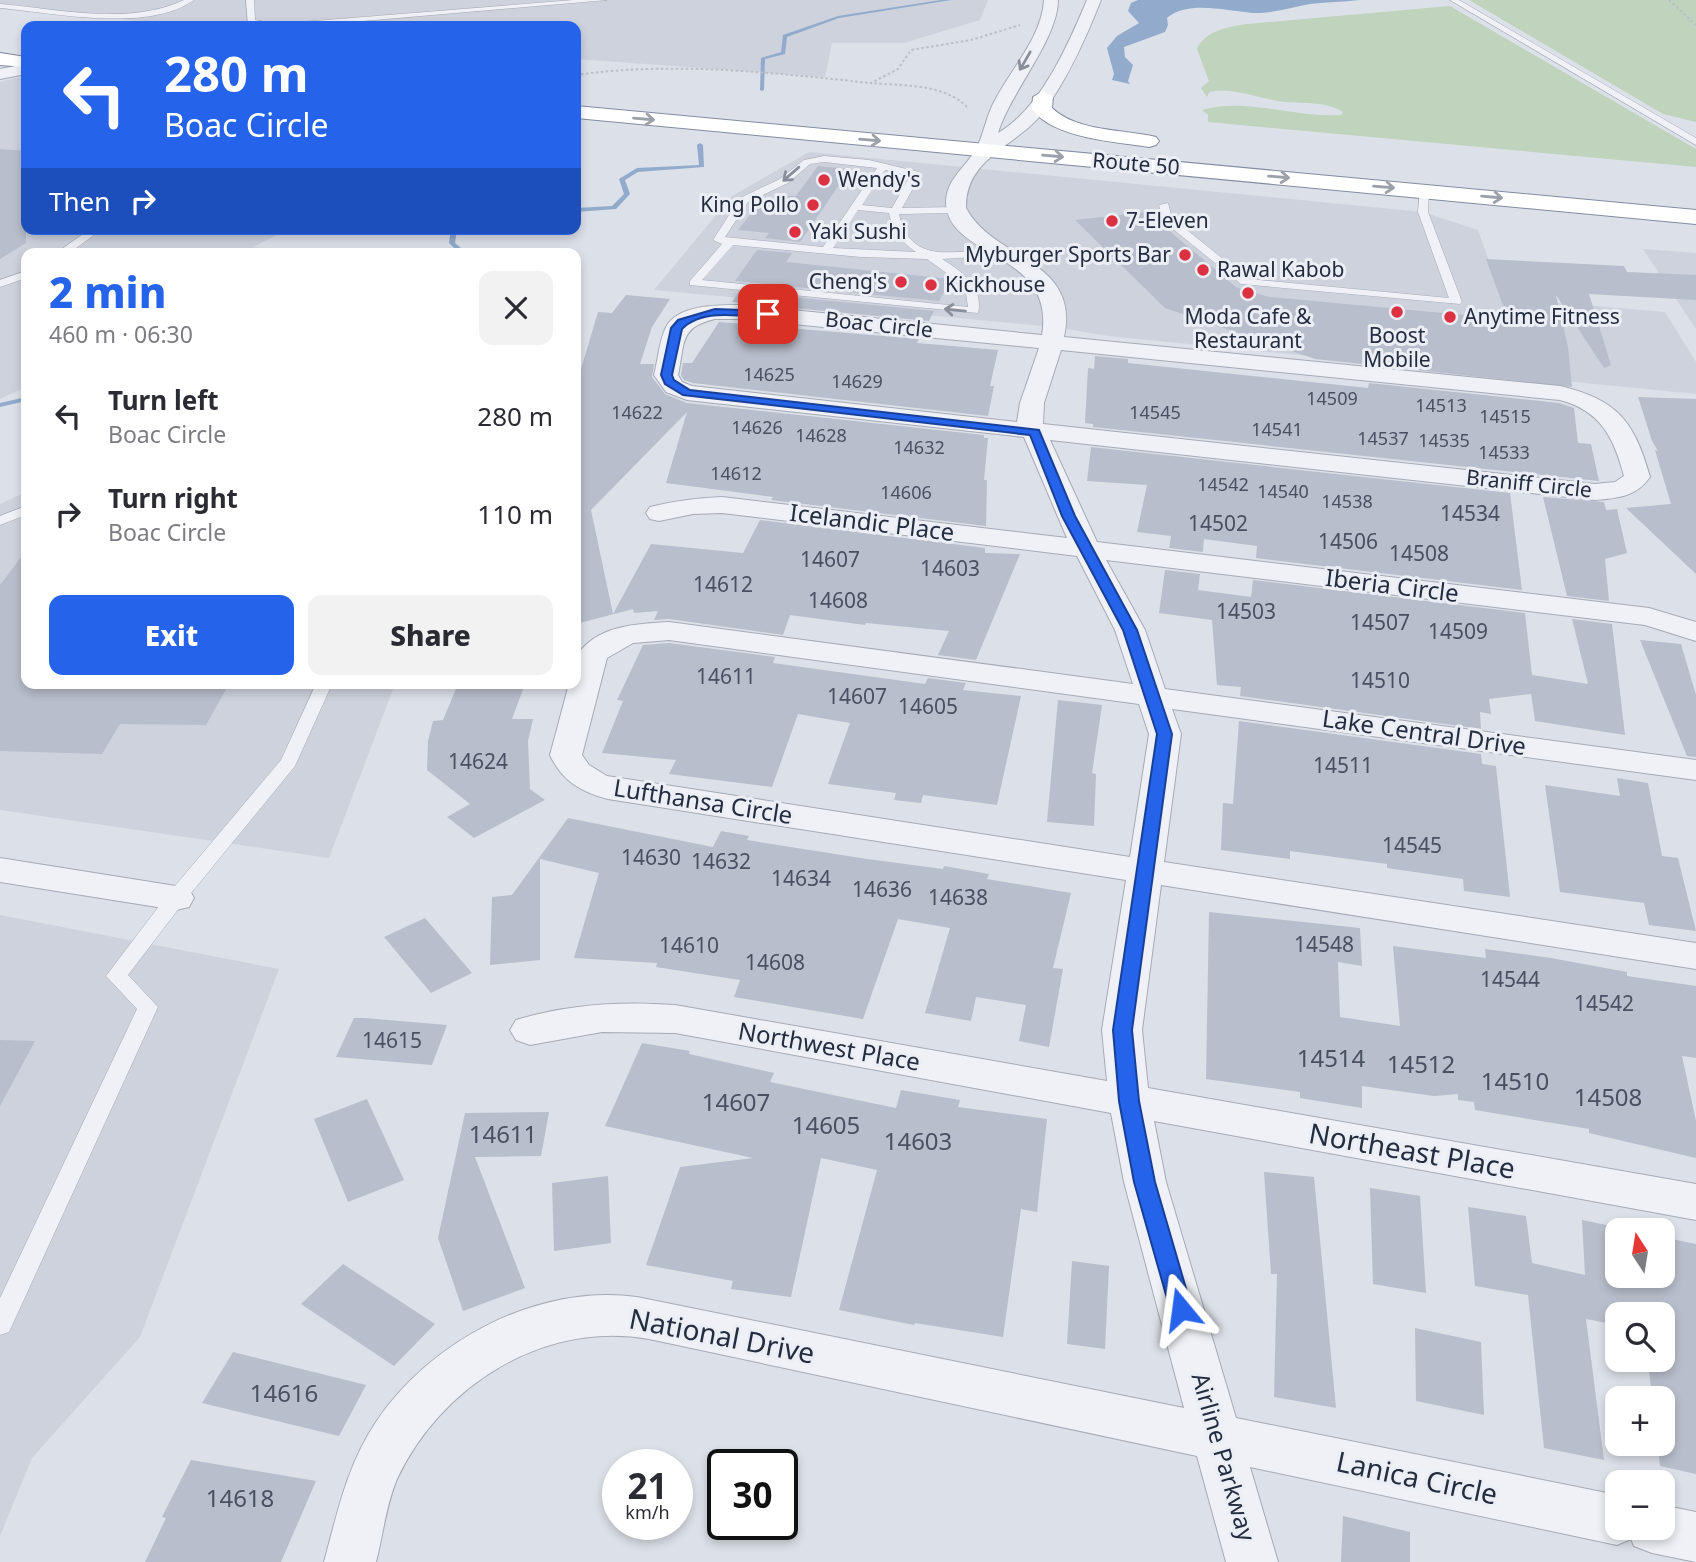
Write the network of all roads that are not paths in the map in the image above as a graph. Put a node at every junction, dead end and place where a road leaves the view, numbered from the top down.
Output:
1 (190, 0) edge
2 (250, 0) edge
3 (603, 0) edge
4 (1051, 0) edge
5 (1094, 0) edge
6 (1454, 0) edge
7 (0, 6) edge
8 (251, 21) edge
9 (340, 21) edge
10 (0, 60) edge
11 (21, 62) edge
12 (21, 70) edge
13 (0, 74) edge
14 (1043, 97) junction
15 (581, 112) edge
16 (983, 126) junction
17 (1016, 129) junction
18 (1149, 141) junction
19 (1696, 142) edge
20 (1176, 144) dead end
21 (985, 150) junction
22 (883, 166) junction
23 (1424, 191) junction
24 (1164, 205) dead end
25 (855, 207) junction
26 (955, 210) junction
27 (895, 211) junction
28 (1696, 216) edge
29 (88, 235) edge
30 (724, 240) junction
31 (69, 248) edge
32 (826, 250) junction
33 (1005, 252) junction
34 (933, 258) junction
35 (21, 276) edge
36 (0, 284) edge
37 (1051, 342) junction
38 (1035, 432) junction
39 (21, 512) edge
40 (659, 513) dead end
41 (0, 521) edge
42 (1086, 548) junction
43 (1696, 632) edge
44 (322, 689) edge
45 (1152, 696) junction
46 (1696, 770) edge
47 (0, 870) edge
48 (1146, 872) junction
49 (176, 898) junction
50 (1696, 956) edge
51 (530, 1030) dead end
52 (1129, 1101) junction
53 (1696, 1202) edge
54 (0, 1324) edge
55 (1217, 1436) junction
56 (1605, 1517) edge
57 (1675, 1533) edge
58 (1696, 1537) edge
59 (350, 1562) edge
60 (1252, 1562) edge

1 - 7 lane
2 - 8 lane
3 - 9 lane
4 -> 16 street
5 - 14 street
6 - 19 lane
10 - 11 highway
12 - 13 street
14 - 17 street
14 - 18 highway
15 -> 21 highway, Route 50
16 - 17 highway, Route 50
16 - 21 street
17 - 18 highway, Route 50
17 - 21 street
18 - 20 highway, Route 50
21 -> 23 highway, Route 50
21 - 26 street
22 - 25 lane
22 - 27 lane
22 -> 30 lane
23 - 24 lane
23 -> 28 highway, Route 50
25 - 27 lane
25 - 32 lane
26 - 27 lane
26 - 33 street, Airline Parkway
27 - 34 lane
29 - 31 lane
30 - 32 lane
34 -> 30 lane
32 - 34 lane
33 - 34 lane
33 - 37 street, Airline Parkway
35 - 36 lane
37 - 38 street, Airline Parkway
37 - 38 street, Boac Circle
37 - 38 street, Braniff Circle
38 - 42 street, Airline Parkway
39 - 41 lane
40 - 42 street, Icelandic Place
42 - 43 street, Iberia Circle
42 - 45 street, Airline Parkway
44 - 49 lane
45 - 46 street, Lake Central Drive
45 - 48 street, Airline Parkway
45 - 48 street, Lufthansa Circle
47 - 49 street
48 - 50 street
48 - 52 street, Airline Parkway
49 - 54 lane
51 - 52 street, Northwest Place
52 - 53 street, Northeast Place
52 - 55 street, Airline Parkway
55 - 56 street, Lanica Circle
55 - 59 street, National Drive
55 - 60 street, Airline Parkway
57 - 58 street

